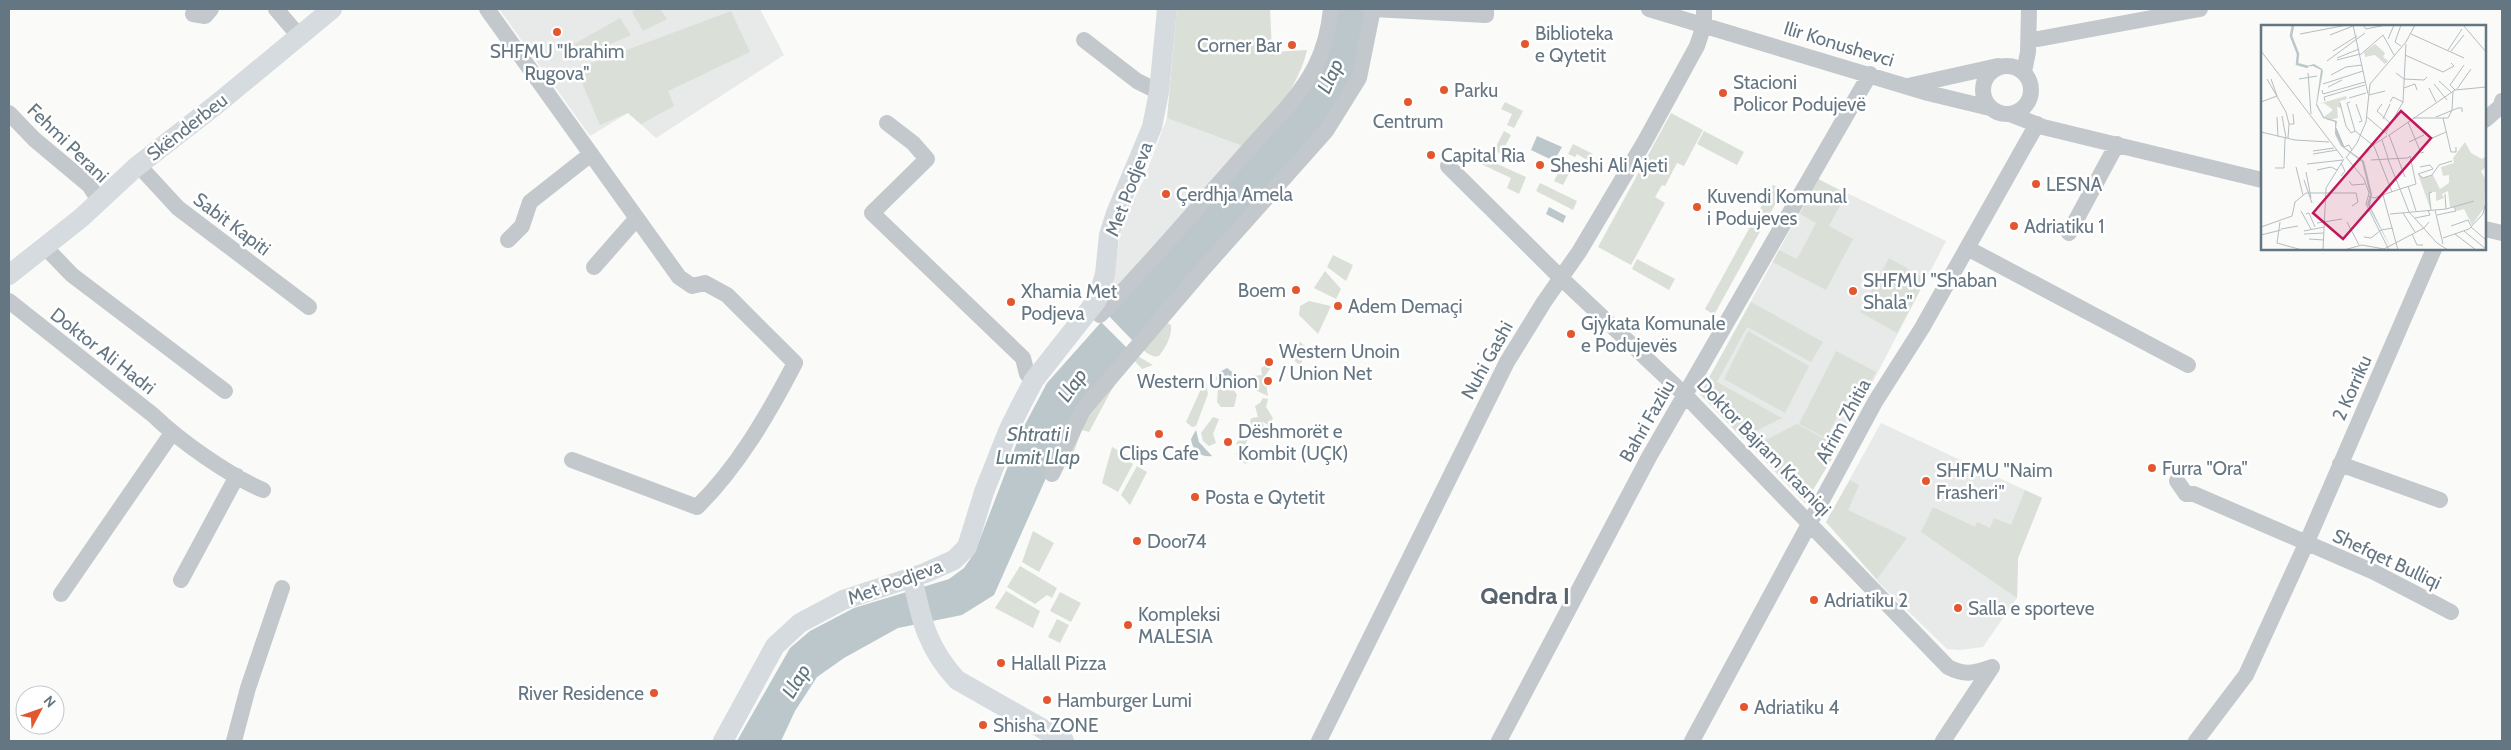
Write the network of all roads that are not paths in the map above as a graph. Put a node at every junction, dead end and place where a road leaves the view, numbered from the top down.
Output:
1 (211, 9) edge
2 (276, 9) edge
3 (332, 9) edge
4 (487, 9) edge
5 (1167, 9) edge
6 (1331, 9) edge
7 (1373, 9) edge
8 (1486, 9) edge
9 (1649, 9) edge
10 (2029, 9) edge
11 (2200, 9) edge
12 (1439, 10) edge
13 (193, 14) dead end
14 (1704, 17) edge
15 (299, 36) junction
16 (2029, 37) junction
17 (1084, 40) dead end
18 (2000, 66) junction
19 (2024, 72) junction
20 (1870, 74) junction
21 (1908, 86) junction
22 (1159, 92) junction
23 (2031, 93) junction
24 (2502, 101) edge
25 (1990, 108) junction
26 (9, 112) edge
27 (2010, 114) junction
28 (2486, 119) edge
29 (887, 123) dead end
30 (2037, 124) junction
31 (2117, 144) junction
32 (591, 154) junction
33 (1448, 166) dead end
34 (136, 167) junction
35 (2261, 180) edge
36 (100, 202) junction
37 (637, 218) junction
38 (2486, 229) edge
39 (2069, 233) dead end
40 (2502, 233) edge
41 (508, 240) dead end
42 (45, 247) junction
43 (1967, 248) junction
44 (2434, 250) edge
45 (594, 267) dead end
46 (9, 275) edge
47 (1561, 278) junction
48 (9, 301) edge
49 (309, 307) dead end
50 (1100, 315) dead end
51 (2188, 365) dead end
52 (1034, 380) junction
53 (225, 391) dead end
54 (1685, 395) junction
55 (172, 433) junction
56 (572, 460) dead end
57 (2340, 464) junction
58 (1052, 474) dead end
59 (237, 476) junction
60 (2176, 481) dead end
61 (262, 490) dead end
62 (2440, 500) dead end
63 (1810, 522) junction
64 (2306, 544) junction
65 (181, 580) dead end
66 (913, 584) junction
67 (282, 588) dead end
68 (60, 594) dead end
69 (2450, 612) dead end
70 (234, 741) edge
71 (723, 741) edge
72 (1064, 741) edge
73 (1319, 741) edge
74 (1499, 741) edge
75 (1692, 741) edge
76 (1943, 741) edge
77 (2196, 741) edge

1 - 13 street
2 - 15 street
3 - 15 main road, Skënderbeu
4 - 32 street
5 - 22 main road, Met Podjeva
6 - 50 street
7 - 12 street
7 - 58 street
8 - 12 street
9 - 14 street, Ilir Konushevci
10 - 16 street
11 - 16 street
14 - 20 street, Ilir Konushevci
14 - 47 street, Nuhi Gashi
15 - 34 main road, Skënderbeu
16 - 19 street
17 - 22 street
18 - 19 street
18 - 21 street
18 - 25 street
19 - 23 street
20 - 21 street, Ilir Konushevci
20 - 54 street, Bahri Fazliu
21 - 25 street, Ilir Konushevci
22 - 52 main road, Met Podjeva
23 - 27 street
23 - 30 street
24 - 28 street
25 - 27 street
26 - 36 street, Fehmi Perani
27 - 30 street
29 - 52 street
30 - 31 street
30 - 43 street, Afrim Zhitia
31 - 35 street
31 - 39 street
32 - 37 street
32 - 41 street
33 - 47 street, Doktor Bajram Krasniqi
34 - 36 main road, Skënderbeu
34 - 49 street, Sabit Kapiti
36 - 42 main road, Skënderbeu
37 - 45 street
37 - 56 street
38 - 40 street
42 - 46 main road, Skënderbeu
42 - 53 street
43 - 51 street
43 - 63 street, Afrim Zhitia
44 - 57 street, 2 Korriku
47 - 54 street, Doktor Bajram Krasniqi
47 - 73 street, Nuhi Gashi
48 - 55 street, Doktor Ali Hadri
52 - 66 main road, Met Podjeva
54 - 63 street, Doktor Bajram Krasniqi
54 - 74 street, Bahri Fazliu
55 - 59 street, Doktor Ali Hadri
55 - 68 street
57 - 62 street
57 - 64 street, 2 Korriku
59 - 61 street, Doktor Ali Hadri
59 - 65 street
60 - 64 street
63 - 75 street, Afrim Zhitia
63 - 76 street, Doktor Bajram Krasniqi
64 - 69 street, Shefqet Bulliqi
64 - 77 street, 2 Korriku
66 - 71 main road, Met Podjeva
66 - 72 main road
67 - 70 street

